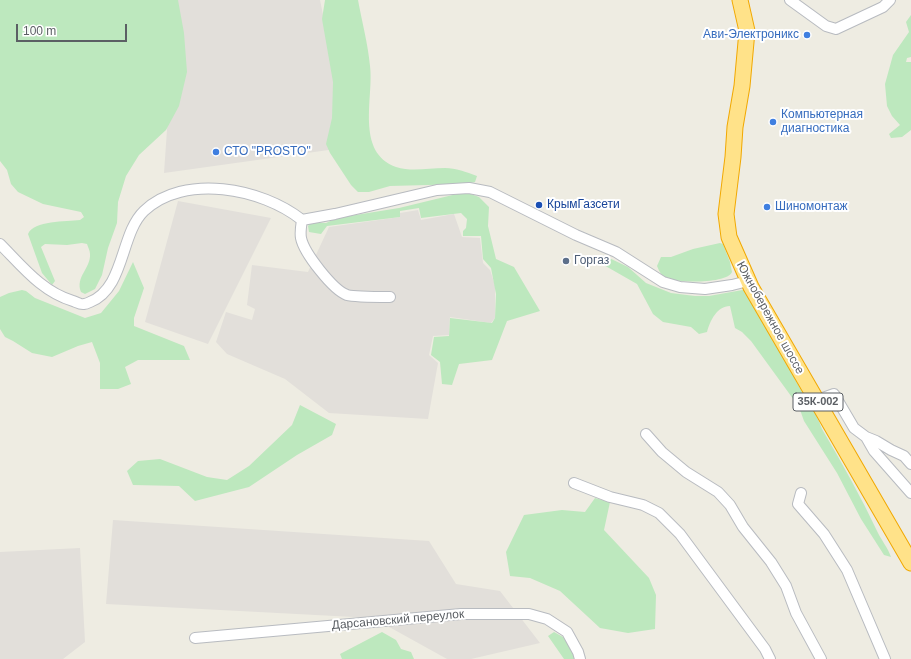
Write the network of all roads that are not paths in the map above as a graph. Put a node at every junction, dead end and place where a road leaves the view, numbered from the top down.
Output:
1 (740, 0) edge
2 (744, 0) edge
3 (790, 0) edge
4 (890, 0) edge
5 (302, 220) junction
6 (0, 244) edge
7 (750, 284) junction
8 (390, 297) dead end
9 (823, 398) junction
10 (646, 434) dead end
11 (866, 437) junction
12 (911, 464) edge
13 (574, 483) dead end
14 (801, 493) dead end
15 (911, 493) edge
16 (911, 555) edge
17 (911, 563) edge
18 (195, 638) dead end
19 (580, 659) edge
20 (770, 659) edge
21 (821, 659) edge
22 (885, 659) edge

1 - 7 highway, Южнобережное шоссе
2 - 9 highway, Южнобережное шоссе
3 - 4 street
5 - 6 street
5 - 7 street
5 - 8 street
7 - 17 highway, Южнобережное шоссе / 35К-002
9 - 11 street
9 - 16 highway, Южнобережное шоссе
10 - 21 street
11 - 12 street
11 - 15 street
13 - 20 street
14 - 22 street
18 - 19 street, Дарсановский переулок

